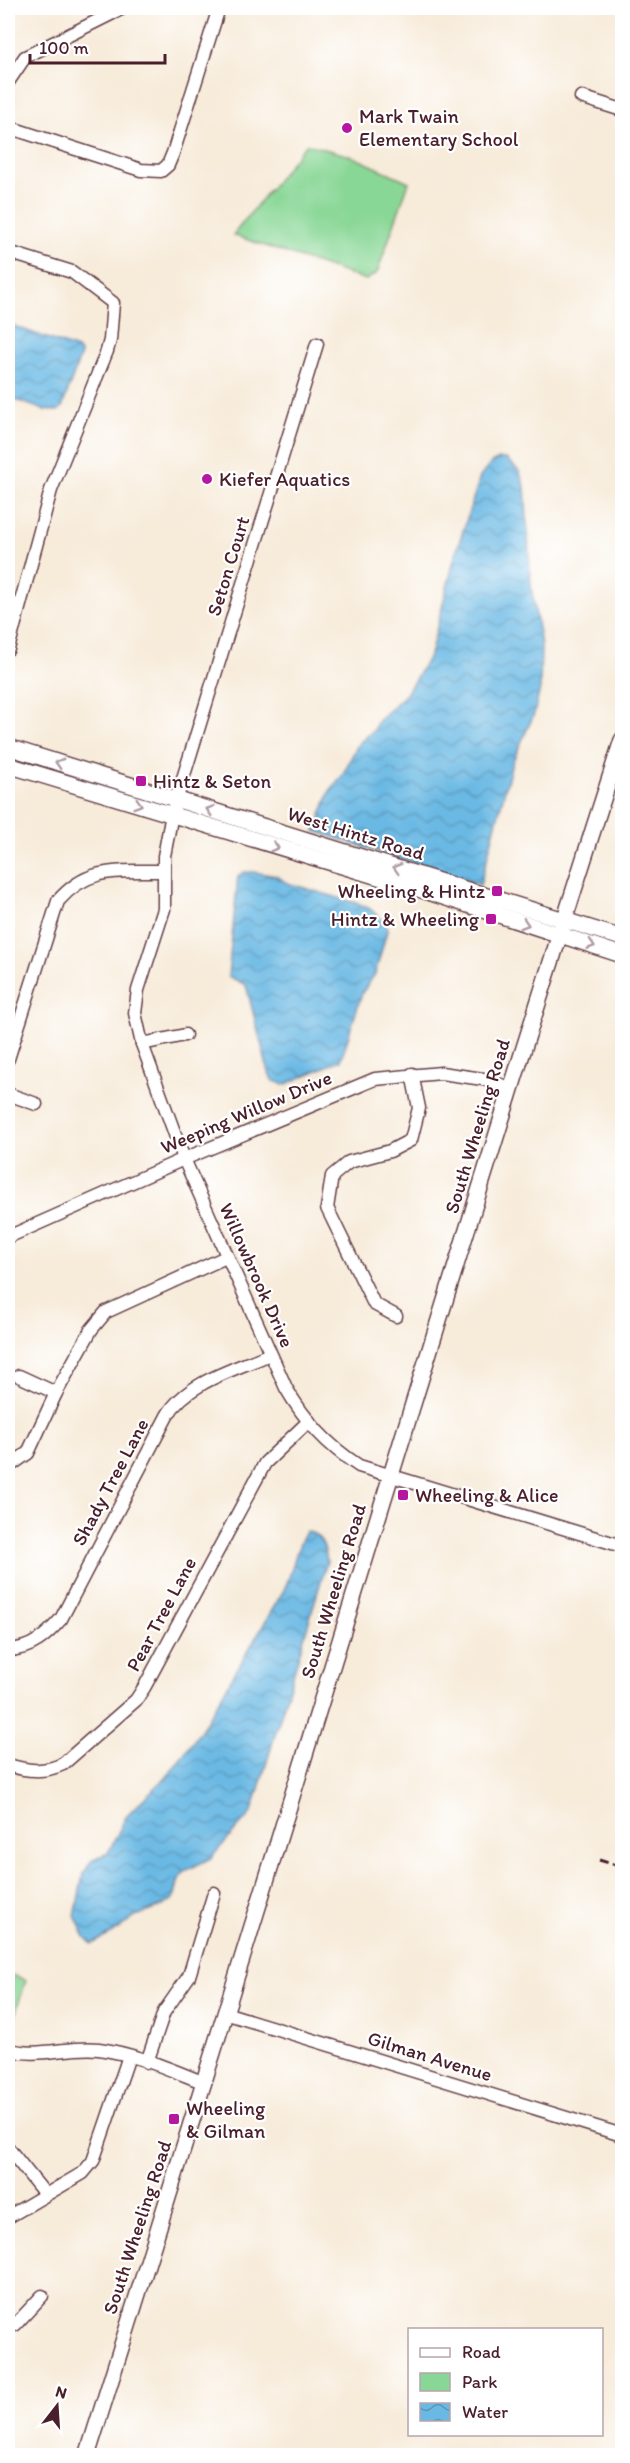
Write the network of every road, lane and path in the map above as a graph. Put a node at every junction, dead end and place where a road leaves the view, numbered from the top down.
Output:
1 (123, 8) edge
2 (219, 8) edge
3 (8, 82) edge
4 (581, 97) dead end
5 (622, 110) edge
6 (8, 127) edge
7 (8, 252) edge
8 (317, 344) dead end
9 (8, 649) edge
10 (622, 740) edge
11 (8, 747) edge
12 (8, 765) edge
13 (174, 807) junction
14 (163, 871) junction
15 (562, 927) junction
16 (622, 938) edge
17 (622, 955) edge
18 (185, 1035) dead end
19 (142, 1044) junction
20 (8, 1059) edge
21 (412, 1074) junction
22 (510, 1088) junction
23 (8, 1094) edge
24 (36, 1104) dead end
25 (184, 1159) junction
26 (8, 1237) edge
27 (226, 1257) junction
28 (396, 1316) dead end
29 (270, 1354) junction
30 (19, 1376) dead end
31 (56, 1393) junction
32 (309, 1421) junction
33 (8, 1467) edge
34 (391, 1477) junction
35 (622, 1546) edge
36 (8, 1650) edge
37 (8, 1765) edge
38 (214, 1893) dead end
39 (225, 2013) junction
40 (8, 2049) edge
41 (129, 2056) junction
42 (147, 2062) junction
43 (205, 2083) junction
44 (622, 2135) edge
45 (8, 2148) edge
46 (45, 2194) junction
47 (8, 2217) edge
48 (42, 2296) dead end
49 (8, 2320) edge
50 (87, 2456) edge

1 - 3 street
2 - 6 street
4 - 5 street
7 - 9 street
8 - 13 street, Seton Court
10 - 15 main road, South Wheeling Road
13 -> 11 main road, West Hintz Road
12 -> 13 main road, West Hintz Road
13 - 14 street, Willowbrook Drive
13 - 15 main road, West Hintz Road
14 - 19 street, Willowbrook Drive
14 - 20 street
15 - 16 main road, West Hintz Road
15 -> 17 main road, West Hintz Road
15 - 22 main road, South Wheeling Road
18 - 19 street
19 - 25 street, Willowbrook Drive
21 - 22 street, Weeping Willow Drive
21 - 25 street, Weeping Willow Drive
21 - 28 street
22 - 34 main road, South Wheeling Road
23 - 24 street
25 - 26 street, Weeping Willow Drive
25 - 27 street, Willowbrook Drive
27 - 29 street, Willowbrook Drive
27 - 31 street
29 - 32 street, Willowbrook Drive
29 - 36 street, Shady Tree Lane
30 - 31 street
31 - 33 street
32 - 34 street, Willowbrook Drive
32 - 37 street, Pear Tree Lane
34 - 35 street, Willowbrook Drive
34 - 39 main road, South Wheeling Road
38 - 42 street
39 - 43 main road, South Wheeling Road
39 - 44 street, Gilman Avenue
40 - 41 street
41 - 42 street
41 - 46 street
42 - 43 street
43 - 50 main road, South Wheeling Road
45 - 46 street
46 - 47 street
48 - 49 street

